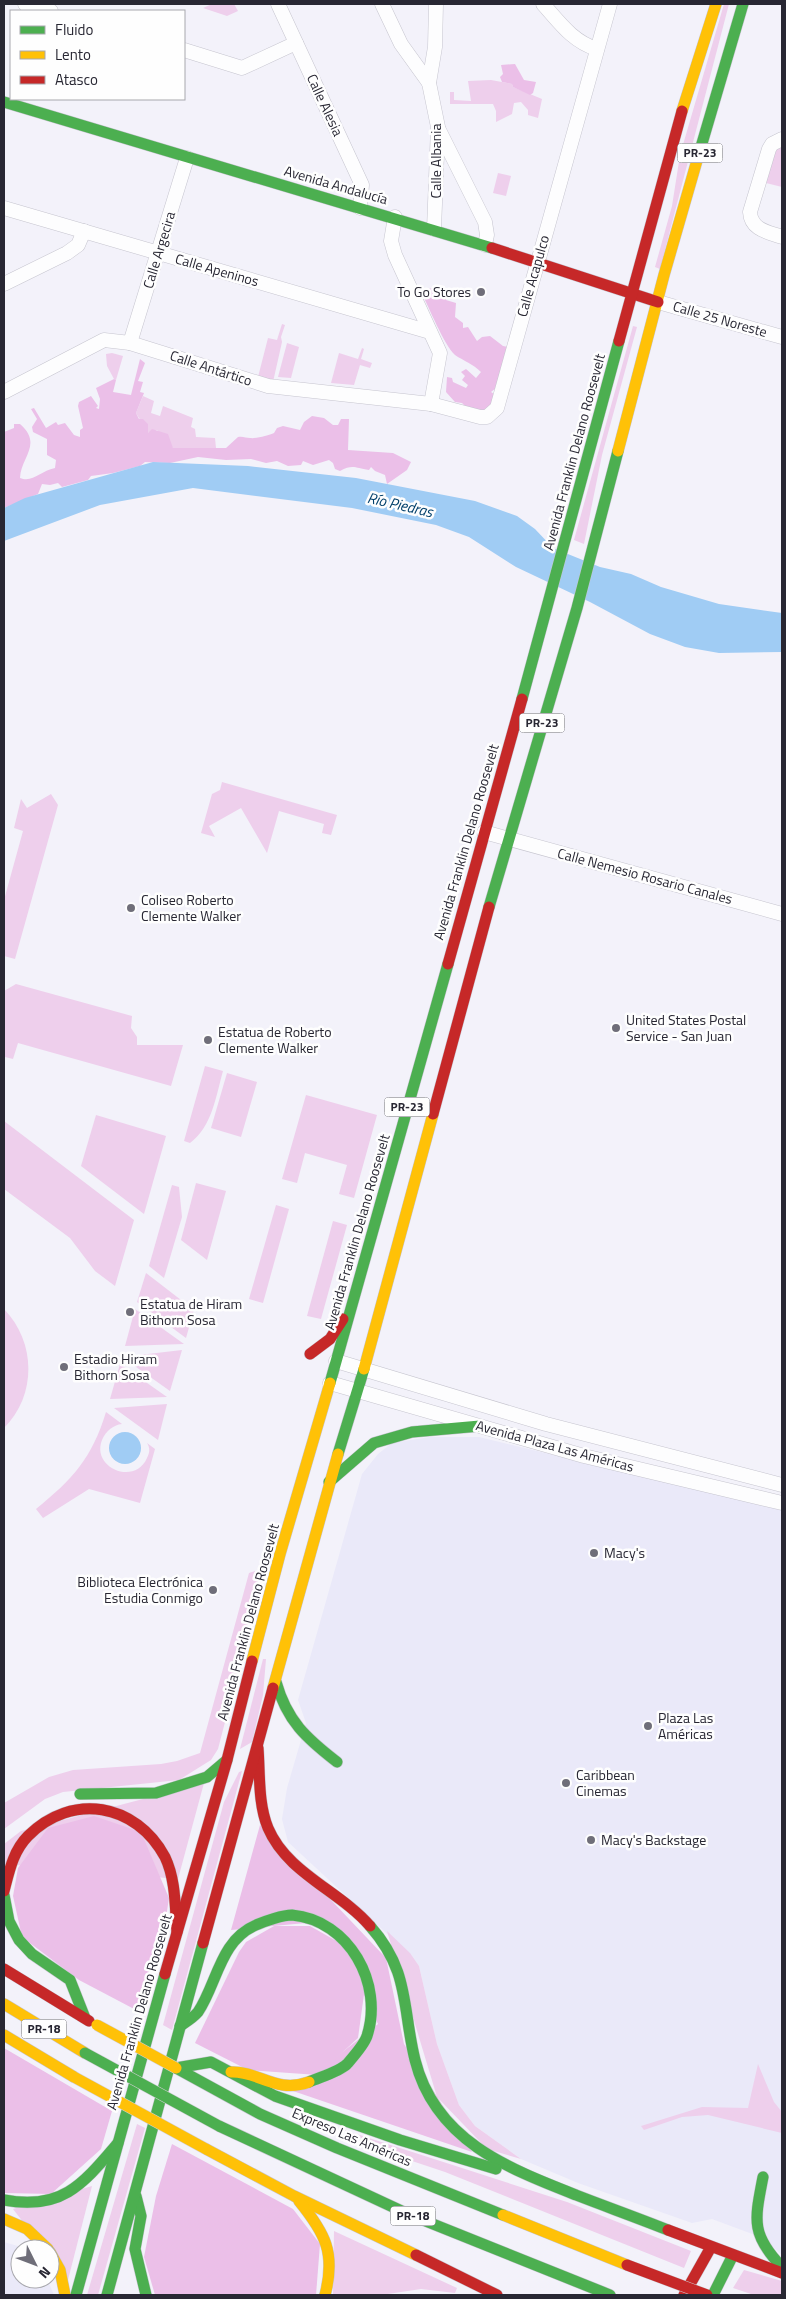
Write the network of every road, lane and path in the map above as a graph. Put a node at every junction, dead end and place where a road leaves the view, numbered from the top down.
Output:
1 (25, 4) edge
2 (278, 4) edge
3 (382, 4) edge
4 (436, 4) edge
5 (543, 4) edge
6 (610, 4) edge
7 (716, 4) edge
8 (742, 4) edge
9 (47, 10) edge
10 (296, 43) junction
11 (597, 49) junction
12 (185, 50) edge
13 (429, 83) junction
14 (4, 102) edge
15 (438, 127) junction
16 (782, 139) edge
17 (187, 158) junction
18 (4, 208) edge
19 (360, 208) junction
20 (395, 217) junction
21 (434, 229) junction
22 (84, 231) junction
23 (782, 237) edge
24 (485, 245) junction
25 (158, 253) junction
26 (538, 263) junction
27 (4, 284) edge
28 (632, 292) junction
29 (658, 302) junction
30 (430, 332) junction
31 (782, 337) edge
32 (130, 343) junction
33 (4, 392) edge
34 (431, 404) junction
35 (484, 832) junction
36 (508, 838) junction
37 (782, 914) edge
38 (355, 1294) junction
39 (310, 1354) dead end
40 (336, 1361) junction
41 (364, 1369) junction
42 (330, 1383) junction
43 (357, 1391) junction
44 (480, 1426) junction
45 (329, 1482) junction
46 (782, 1485) edge
47 (782, 1503) edge
48 (276, 1681) junction
49 (258, 1748) junction
50 (227, 1760) junction
51 (337, 1762) dead end
52 (69, 1796) dead end
53 (4, 1893) edge
54 (177, 1932) junction
55 (4, 1969) edge
56 (4, 2004) edge
57 (84, 2018) junction
58 (180, 2026) junction
59 (4, 2035) edge
60 (176, 2068) junction
61 (238, 2074) junction
62 (118, 2143) junction
63 (763, 2177) dead end
64 (547, 2183) junction
65 (136, 2196) junction
66 (294, 2196) junction
67 (4, 2200) edge
68 (4, 2219) edge
69 (37, 2239) edge
70 (711, 2247) junction
71 (733, 2255) junction
72 (782, 2267) edge
73 (60, 2270) edge
74 (782, 2273) edge
75 (65, 2295) edge
76 (76, 2295) edge
77 (107, 2295) edge
78 (146, 2295) edge
79 (325, 2295) edge
80 (496, 2295) edge
81 (610, 2295) edge
82 (684, 2295) edge
83 (707, 2295) edge
84 (713, 2295) edge

1 - 9 street
2 - 10 street, Calle Alesia
3 - 13 street
4 - 13 street, Calle Albania
5 - 11 street
6 - 11 street, Calle Acapulco
7 - 28 main road, Avenida Franklin Delano Roosevelt / PR-23
8 - 29 main road, PR-23
10 - 12 street
10 - 19 street, Calle Alesia
11 - 26 street, Calle Acapulco
13 - 15 street, Calle Albania
14 - 17 main road, Avenida Andalucía
15 - 21 street, Calle Albania
15 - 24 street
16 - 23 street
17 - 19 main road, Avenida Andalucía
17 - 25 street, Calle Argecira
18 - 22 street, Calle Apeninos
19 - 20 main road, Avenida Andalucía
20 - 21 main road, Avenida Andalucía
20 - 30 street
21 - 24 main road, Avenida Andalucía
22 - 25 street, Calle Apeninos
22 - 27 street
24 - 26 main road, Avenida Andalucía
25 - 30 street, Calle Apeninos
25 - 32 street, Calle Argecira
26 - 28 main road, Avenida Andalucía
26 - 34 street, Calle Acapulco
28 - 29 main road, Avenida Andalucía
28 - 35 main road, Avenida Franklin Delano Roosevelt / PR-23
29 - 31 street, Calle 25 Noreste
29 - 36 main road, PR-23
30 - 34 street
32 - 33 street, Calle Antártico
32 - 34 street, Calle Antártico
35 - 36 street, Calle Nemesio Rosario Canales
35 - 38 main road, Avenida Franklin Delano Roosevelt / PR-23
36 - 37 street, Calle Nemesio Rosario Canales
36 - 41 main road, PR-23
38 - 39 main road
38 - 40 main road, Avenida Franklin Delano Roosevelt / PR-23
40 - 41 street, Avenida Plaza Las Américas
40 - 42 main road, Avenida Franklin Delano Roosevelt / PR-23
41 - 43 main road, PR-23
41 - 46 street, Avenida Plaza Las Américas
42 - 43 street, Avenida Plaza Las Américas
42 - 50 main road, Avenida Franklin Delano Roosevelt / PR-23
43 - 44 street, Avenida Plaza Las Américas
43 - 45 main road, PR-23
44 - 45 main road
44 - 47 street, Avenida Plaza Las Américas
45 - 48 main road, PR-23
48 - 49 main road, PR-23
48 - 51 main road
49 - 58 main road, PR-23
49 - 64 main road
50 - 52 main road
50 - 54 main road, Avenida Franklin Delano Roosevelt / PR-23
53 - 54 main road
53 - 57 main road
54 - 62 main road, Avenida Franklin Delano Roosevelt / PR-23
55 - 57 main road, Expreso Las Américas / PR-18
56 - 81 main road, PR-18, bridge
57 - 60 main road, Expreso Las Américas / PR-18, bridge
58 - 61 main road
58 - 65 main road, PR-23
59 - 66 main road, bridge
60 - 61 main road
60 - 83 main road, Expreso Las Américas / PR-18, bridge
61 - 64 main road
62 - 67 main road
62 - 76 main road, Avenida Franklin Delano Roosevelt / PR-23
63 - 72 main road
64 - 70 main road
65 - 77 main road, PR-23
65 - 78 main road
66 - 79 main road
66 - 80 main road
68 - 69 main road
70 - 71 main road
70 - 82 main road
71 - 74 main road
71 - 84 main road
73 - 75 main road

